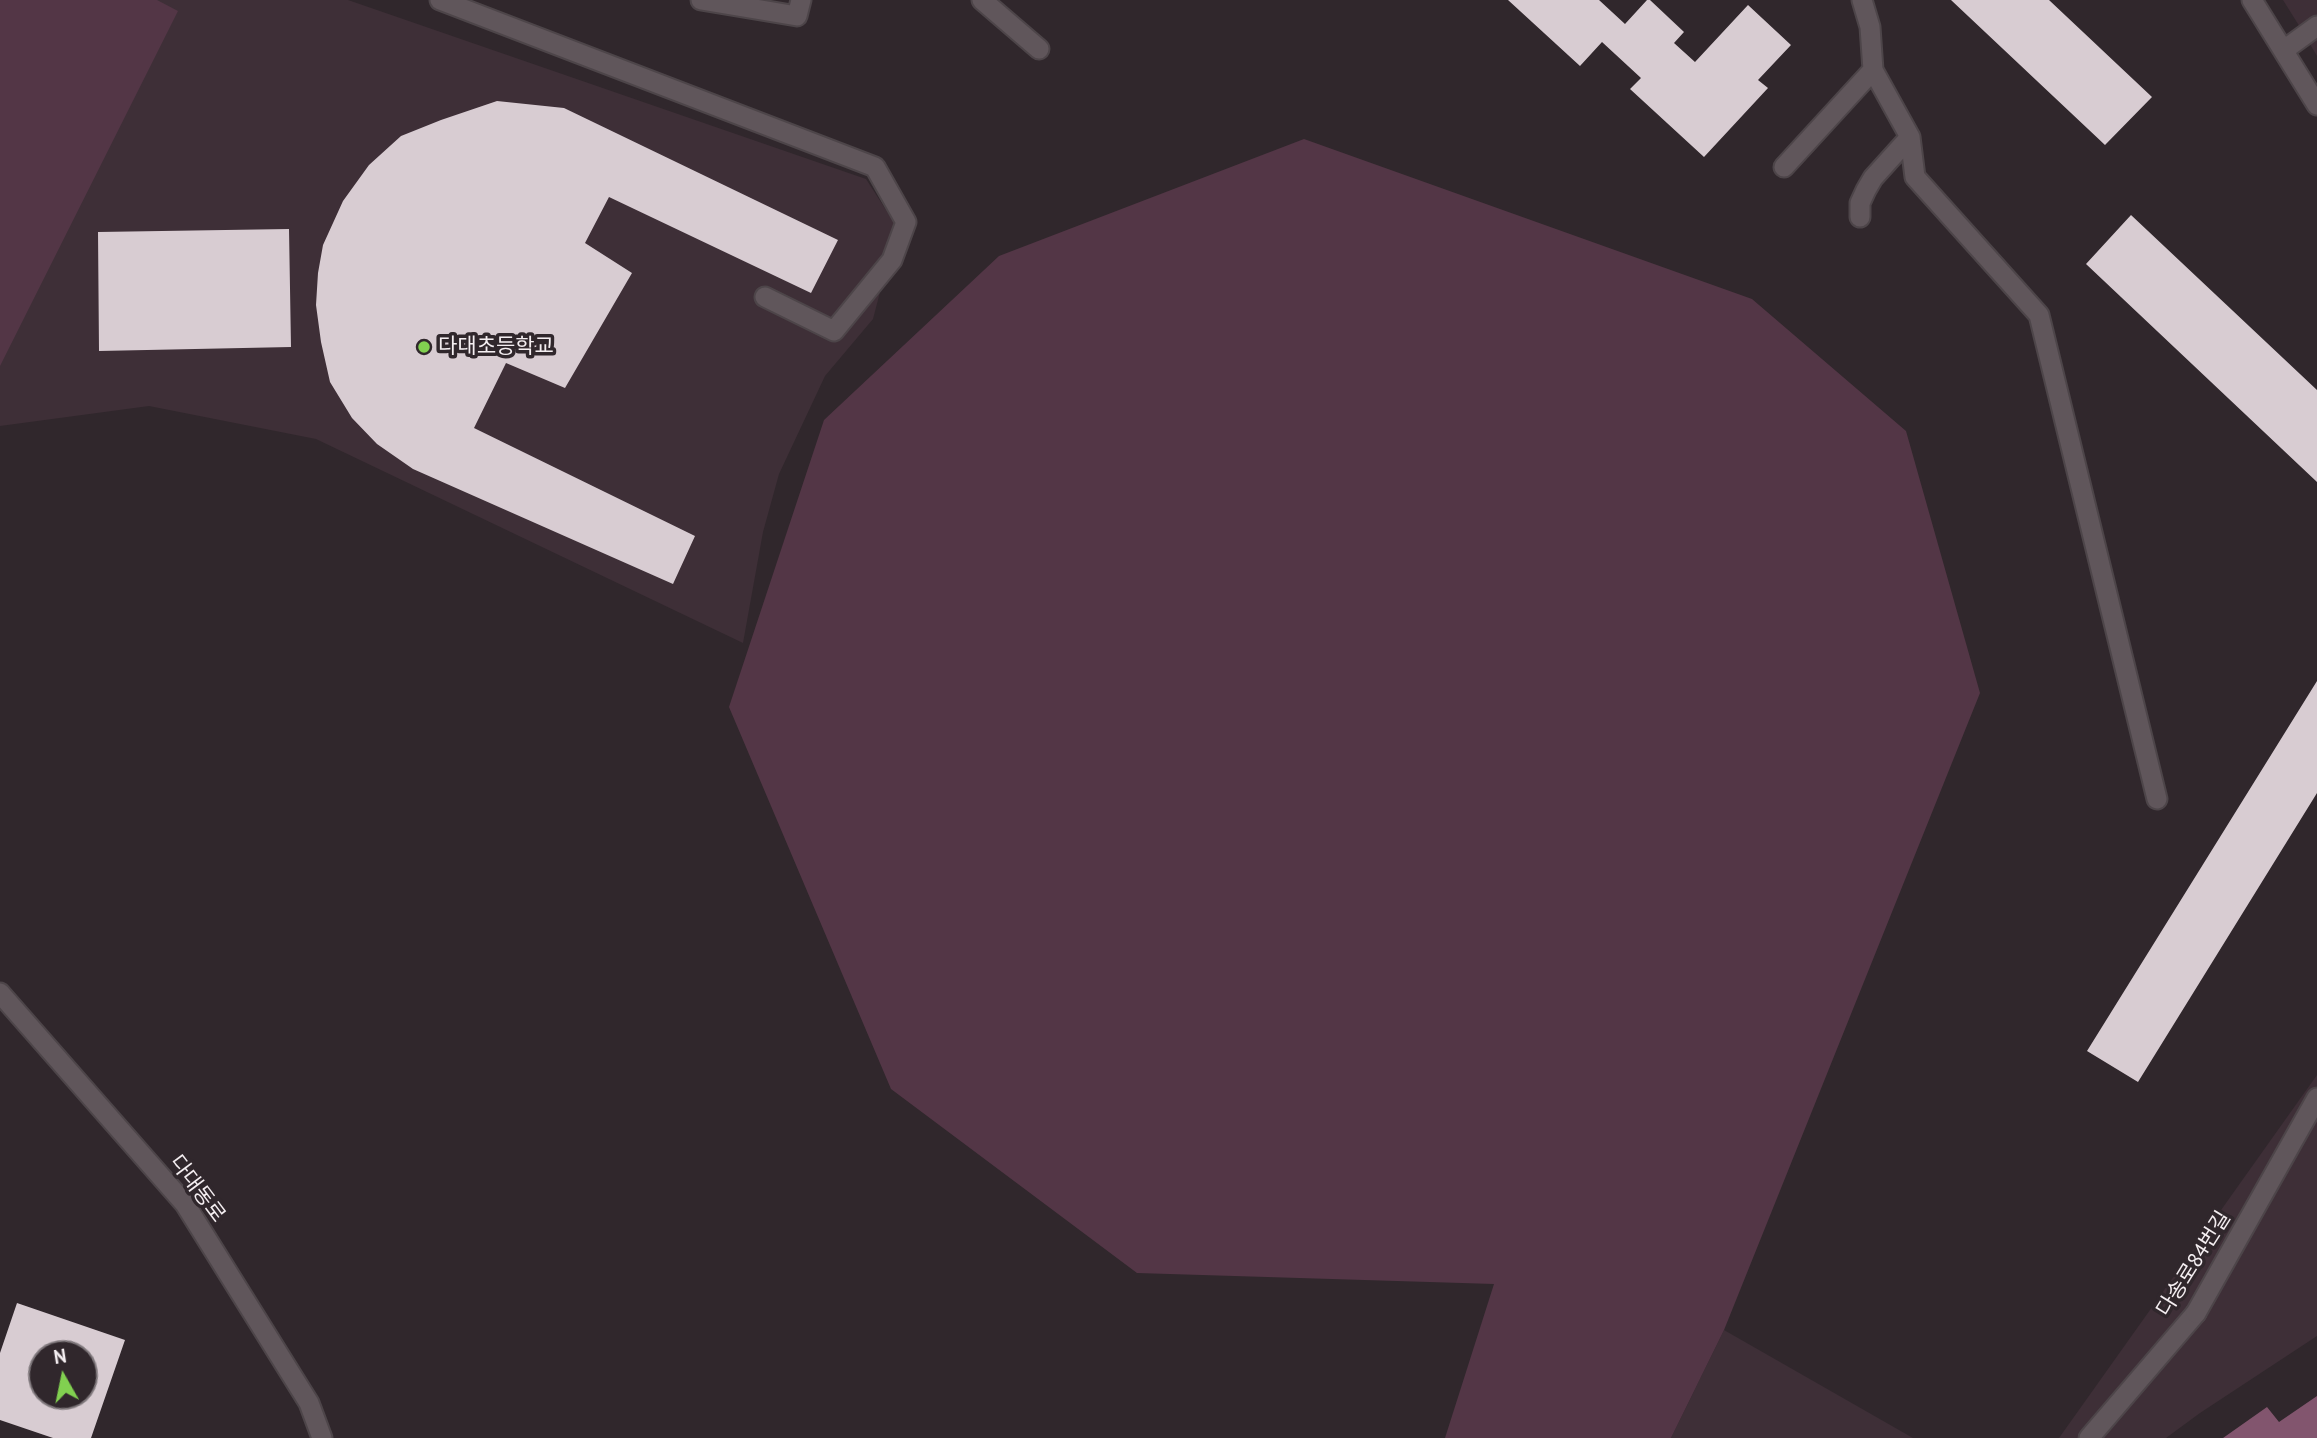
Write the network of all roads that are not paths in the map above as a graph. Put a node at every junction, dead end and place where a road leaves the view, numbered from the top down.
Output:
1 (440, 0) edge
2 (701, 0) edge
3 (801, 0) edge
4 (982, 0) edge
5 (1862, 0) edge
6 (2252, 0) edge
7 (2317, 26) edge
8 (1039, 49) dead end
9 (2284, 50) junction
10 (1873, 70) junction
11 (2317, 105) edge
12 (1910, 137) junction
13 (1784, 167) dead end
14 (1860, 217) dead end
15 (765, 297) dead end
16 (2157, 799) dead end
17 (4, 1003) edge
18 (2317, 1098) edge
19 (322, 1438) edge
20 (2089, 1438) edge

1 - 15 street
2 - 3 street
4 - 8 street
5 - 10 street
6 - 9 street
7 - 9 street
9 - 11 street
10 - 12 street
10 - 13 street
12 - 14 street
12 - 16 street
17 - 19 street, 다대동로
18 - 20 street, 다송로84번길

